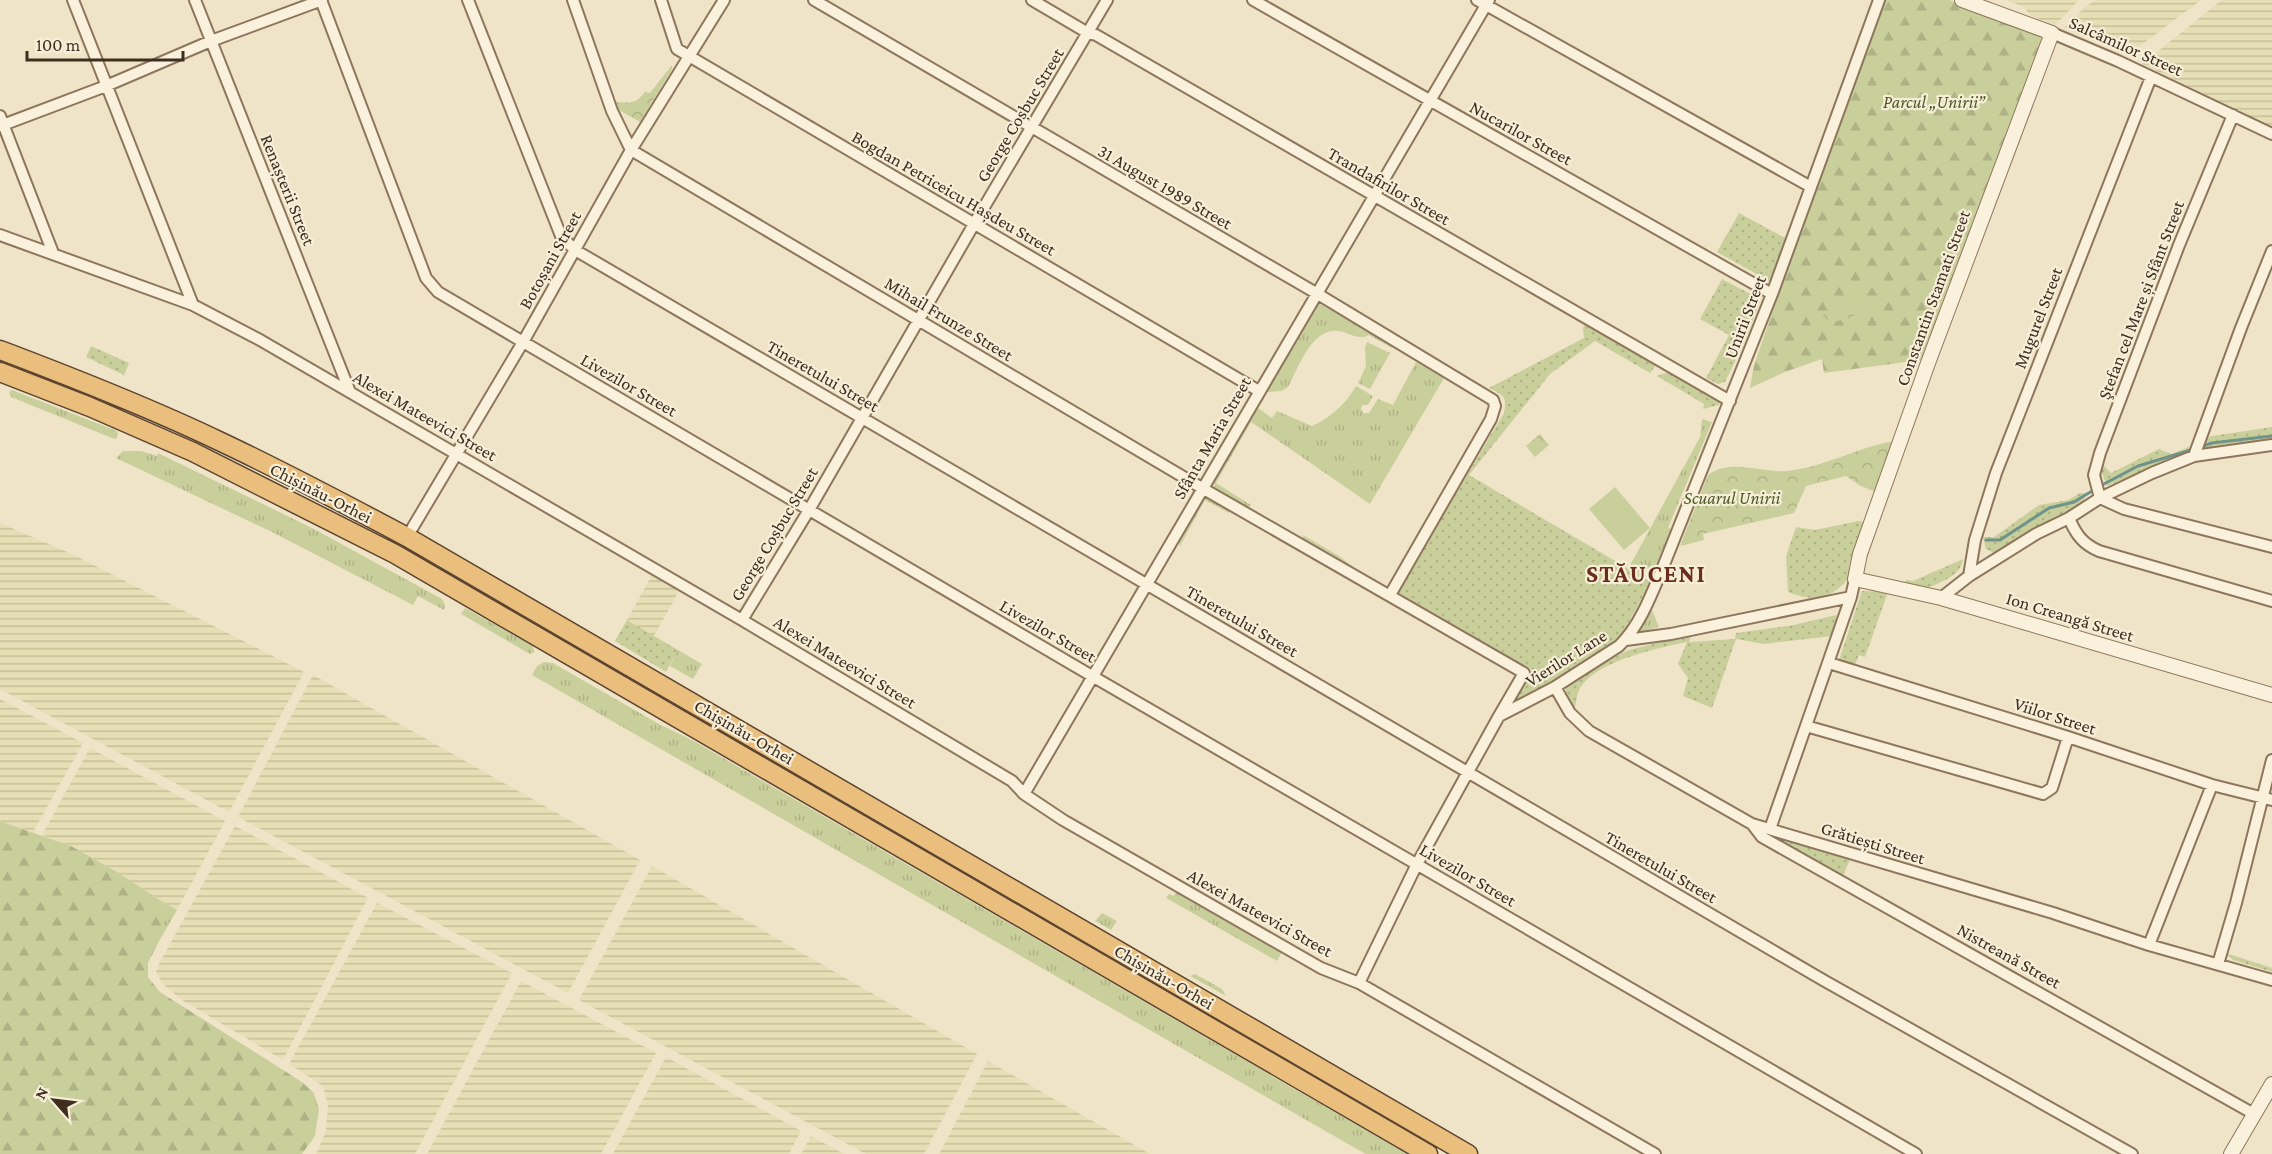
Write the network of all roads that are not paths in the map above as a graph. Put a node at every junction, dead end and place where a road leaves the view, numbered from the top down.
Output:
1 (73, 0) edge
2 (195, 0) edge
3 (321, 0) edge
4 (468, 0) edge
5 (573, 0) edge
6 (661, 0) edge
7 (724, 0) edge
8 (814, 0) edge
9 (1032, 0) edge
10 (1107, 0) edge
11 (1253, 0) edge
12 (1879, 0) edge
13 (1962, 0) edge
14 (1484, 2) edge
15 (1088, 33) junction
16 (2052, 33) junction
17 (211, 41) junction
18 (690, 57) junction
19 (2151, 77) junction
20 (106, 86) junction
21 (1431, 101) junction
22 (2233, 115) junction
23 (1, 122) edge
24 (1031, 128) junction
25 (2272, 134) edge
26 (631, 150) junction
27 (1810, 187) junction
28 (1374, 197) junction
29 (974, 224) junction
30 (0, 235) edge
31 (575, 250) junction
32 (2272, 251) edge
33 (53, 253) junction
34 (1316, 293) junction
35 (1772, 294) junction
36 (193, 305) junction
37 (920, 321) junction
38 (523, 342) junction
39 (0, 350) edge
40 (0, 372) edge
41 (1259, 391) junction
42 (350, 392) junction
43 (1730, 401) junction
44 (863, 418) junction
45 (2272, 445) edge
46 (456, 453) junction
47 (2194, 456) junction
48 (1202, 488) junction
49 (2100, 498) junction
50 (809, 510) junction
51 (2069, 518) junction
52 (406, 537) junction
53 (2272, 547) edge
54 (1969, 576) junction
55 (1855, 579) junction
56 (1146, 584) junction
57 (1390, 595) junction
58 (1851, 597) junction
59 (1941, 598) junction
60 (2272, 601) edge
61 (742, 620) junction
62 (1626, 640) junction
63 (1829, 663) junction
64 (1092, 676) junction
65 (1555, 687) junction
66 (2272, 695) edge
67 (1499, 716) junction
68 (1806, 726) junction
69 (2068, 737) junction
70 (2272, 760) edge
71 (1467, 773) junction
72 (2212, 785) junction
73 (1024, 794) junction
74 (2267, 798) edge
75 (1752, 824) junction
76 (1770, 829) junction
77 (1417, 864) junction
78 (2149, 945) junction
79 (2218, 964) junction
80 (2272, 980) edge
81 (1359, 984) junction
82 (2272, 1084) edge
83 (2254, 1114) junction
84 (1428, 1154) edge
85 (1468, 1154) edge
86 (1655, 1154) edge
87 (1916, 1154) edge
88 (2132, 1154) edge
89 (2231, 1154) edge

1 - 20 street
2 - 17 street, Renașterii Street
3 - 17 street
3 - 38 street, Livezilor Street
4 - 31 street, Tineretului Street
5 - 26 street
6 - 18 street, Bogdan Petriceicu Hașdeu Street
7 - 18 street, Botoșani Street
8 - 24 street, 31 August 1989 Street
9 - 15 street, Trandafirilor Street
10 - 15 street, George Coșbuc Street
11 - 21 street, Nucarilor Street
12 - 27 street, Unirii Street
13 - 16 street, Salcâmilor Street
14 - 21 street, Sfânta Maria Street
14 - 27 street
15 - 24 street, George Coșbuc Street
15 - 28 street, Trandafirilor Street
16 - 19 street, Salcâmilor Street
16 - 55 street, Constantin Stamati Street
17 - 20 street
17 - 42 street, Renașterii Street
18 - 26 street, Botoșani Street
18 - 29 street, Bogdan Petriceicu Hașdeu Street
19 - 22 street, Salcâmilor Street
19 - 54 street, Mugurel Street
20 - 23 street
20 - 36 street
21 - 28 street, Sfânta Maria Street
21 - 35 street, Nucarilor Street
22 - 25 street, Salcâmilor Street
22 - 49 street, Ştefan cel Mare și Sfânt Street
23 - 33 street
24 - 29 street, George Coșbuc Street
24 - 34 street, 31 August 1989 Street
26 - 31 street, Botoșani Street
26 - 37 street, Mihail Frunze Street
27 - 35 street, Unirii Street
28 - 34 street, Sfânta Maria Street
28 - 43 street, Trandafirilor Street
29 - 37 street, George Coșbuc Street
29 - 41 street, Bogdan Petriceicu Hașdeu Street
30 - 33 street, Alexei Mateevici Street
31 - 38 street, Botoșani Street
31 - 44 street, Tineretului Street
32 - 47 street
33 - 36 street, Alexei Mateevici Street
34 - 41 street, Sfânta Maria Street
34 - 57 street, 31 August 1989 Street
35 - 43 street, Unirii Street
36 - 42 street, Alexei Mateevici Street
37 - 44 street, George Coșbuc Street
37 - 48 street, Mihail Frunze Street
38 - 46 street, Botoșani Street
38 - 50 street, Livezilor Street
39 - 52 highway, Chișinău-Orhei
40 - 84 highway, Chișinău-Orhei
41 - 48 street, Sfânta Maria Street
42 - 46 street, Alexei Mateevici Street
43 - 62 street, Unirii Street
44 - 50 street, George Coșbuc Street
44 - 56 street, Tineretului Street
45 - 47 street
46 - 52 street, Botoșani Street
46 - 61 street, Alexei Mateevici Street
47 - 49 street
48 - 56 street, Sfânta Maria Street
48 - 57 street, Mihail Frunze Street
49 - 51 street
49 - 53 street
50 - 61 street, George Coșbuc Street
50 - 64 street, Livezilor Street
51 - 54 street
51 - 60 street
52 - 85 highway, Chișinău-Orhei
54 - 59 street
55 - 58 street
55 - 59 street, Ion Creangă Street
56 - 64 street, Sfânta Maria Street
56 - 71 street, Tineretului Street
57 - 67 street, Mihail Frunze Street
58 - 62 street, Vierilor Lane
58 - 63 street
59 - 66 street, Ion Creangă Street
61 - 73 street, Alexei Mateevici Street
62 - 65 street, Vierilor Lane
63 - 68 street
63 - 69 street, Viilor Street
64 - 73 street, Sfânta Maria Street
64 - 77 street, Livezilor Street
65 - 67 street, Vierilor Lane
65 - 75 street, Grătiești Street
67 - 71 street
68 - 69 street
68 - 76 street
69 - 72 street, Viilor Street
70 - 74 street
71 - 77 street
71 - 88 street, Tineretului Street
72 - 74 street, Viilor Street
72 - 78 street
73 - 81 street, Alexei Mateevici Street
74 - 79 street
75 - 76 street, Grătiești Street
75 - 83 street, Nistreană Street
76 - 78 street, Grătiești Street
77 - 81 street
77 - 87 street, Livezilor Street
78 - 79 street, Grătiești Street
79 - 80 street, Grătiești Street
81 - 86 street, Alexei Mateevici Street
82 - 83 street
83 - 89 street

